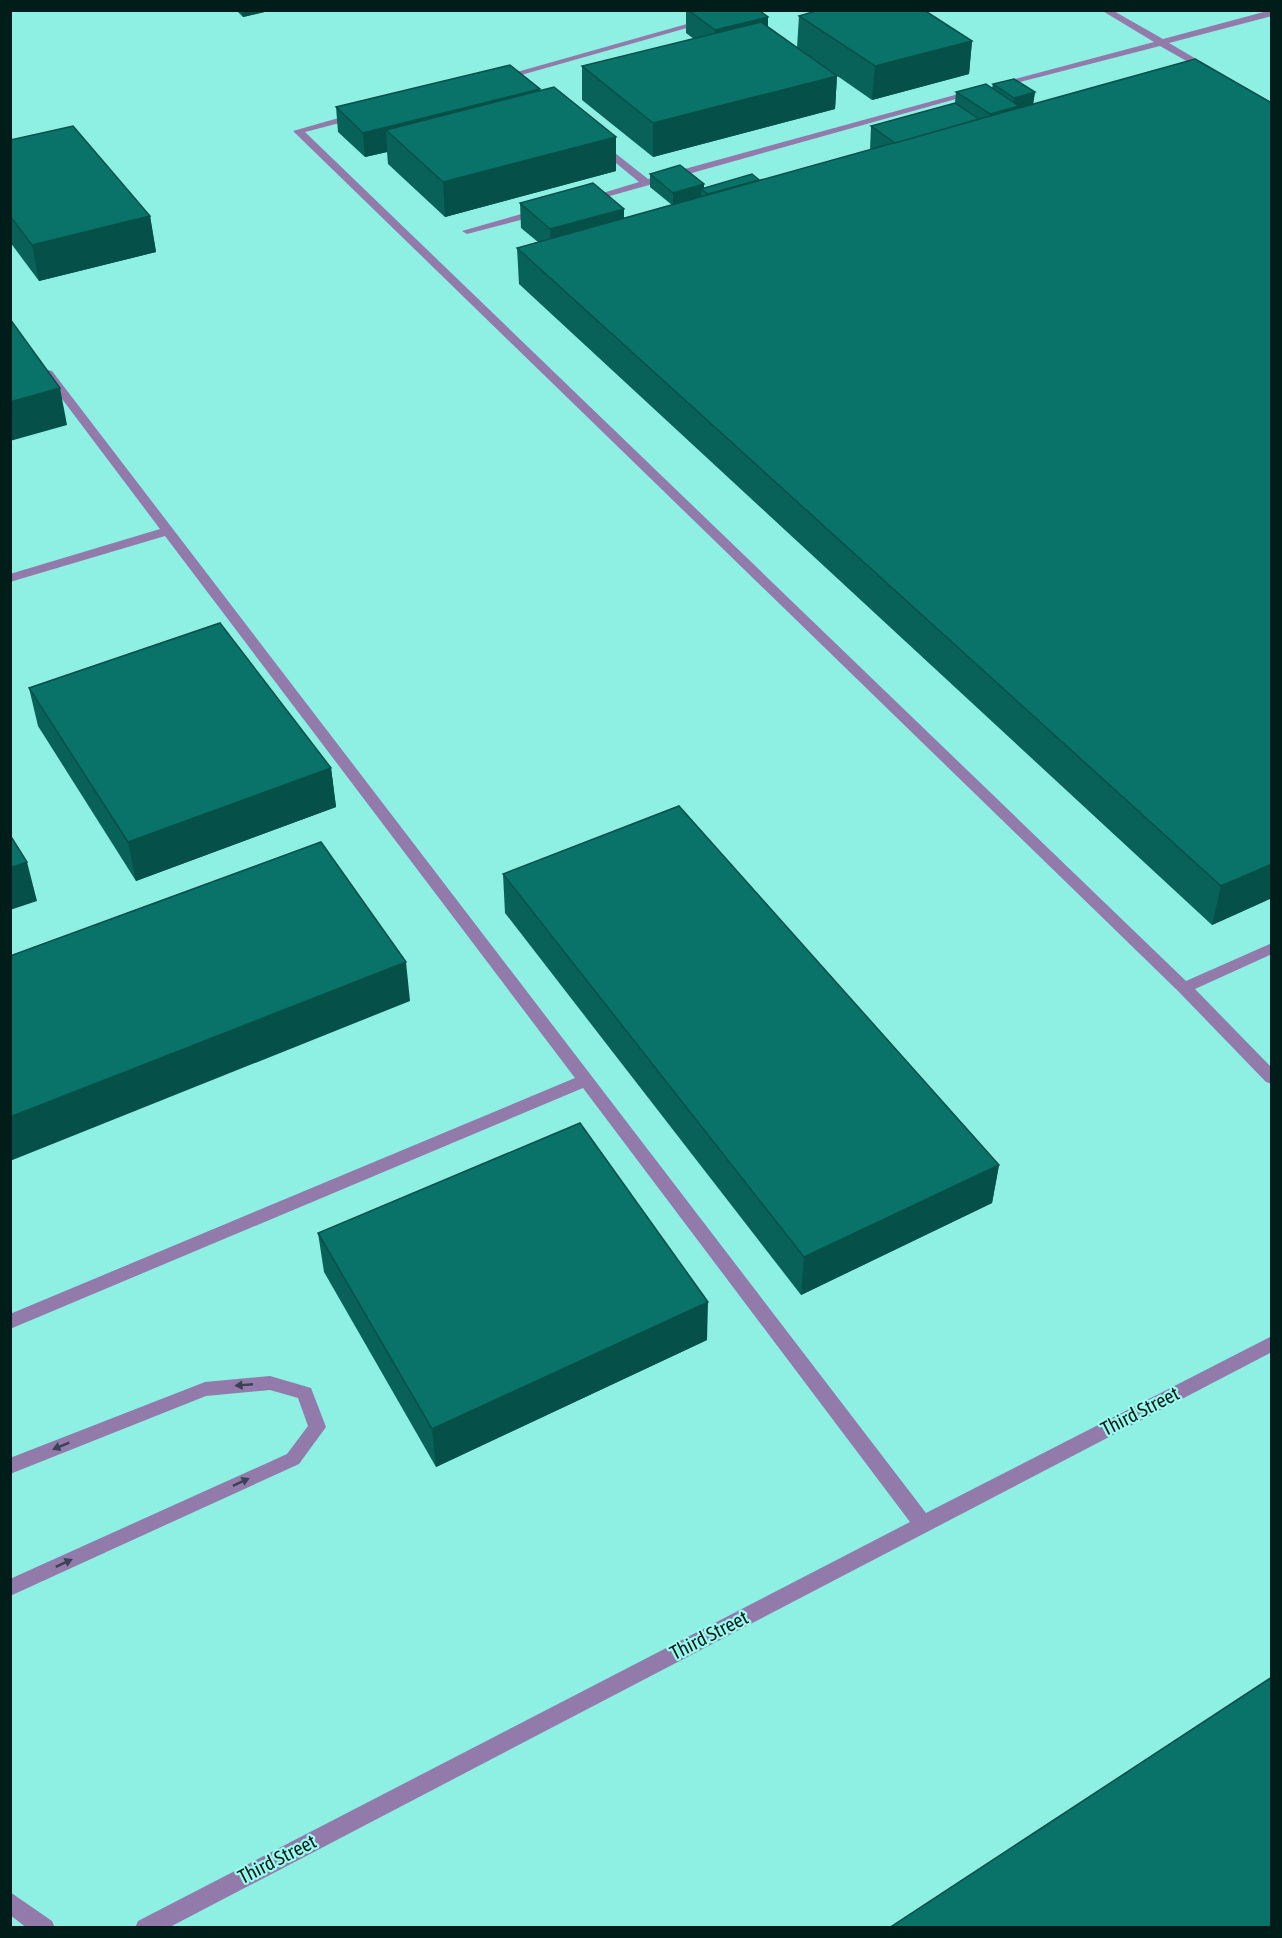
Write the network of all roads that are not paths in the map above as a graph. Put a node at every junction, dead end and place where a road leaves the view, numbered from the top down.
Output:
1 (1105, 10) edge
2 (1272, 13) edge
3 (710, 21) edge
4 (1160, 42) junction
5 (1213, 73) edge
6 (514, 75) junction
7 (491, 81) edge
8 (523, 82) edge
9 (366, 113) edge
10 (593, 140) edge
11 (646, 183) junction
12 (579, 201) edge
13 (545, 210) edge
14 (467, 231) dead end
15 (39, 362) edge
16 (168, 531) junction
17 (10, 578) edge
18 (1272, 948) edge
19 (1184, 987) junction
20 (1272, 1078) edge
21 (587, 1080) junction
22 (10, 1322) edge
23 (1272, 1342) edge
24 (10, 1466) edge
25 (923, 1524) junction
26 (10, 1588) edge
27 (10, 1902) edge
28 (45, 1928) edge
29 (145, 1928) edge

1 - 4 street
2 - 4 street
3 - 6 street
4 - 5 street
4 - 11 street
6 - 7 street
6 - 8 street
9 - 19 street
10 - 11 street
11 - 12 street
13 - 14 street
15 - 16 street
16 - 17 street
16 - 21 street
18 - 19 street
19 - 20 street
21 - 22 street
21 - 25 street
23 - 25 street, Third Street
26 -> 24 street
25 - 29 street, Third Street
27 - 28 street

